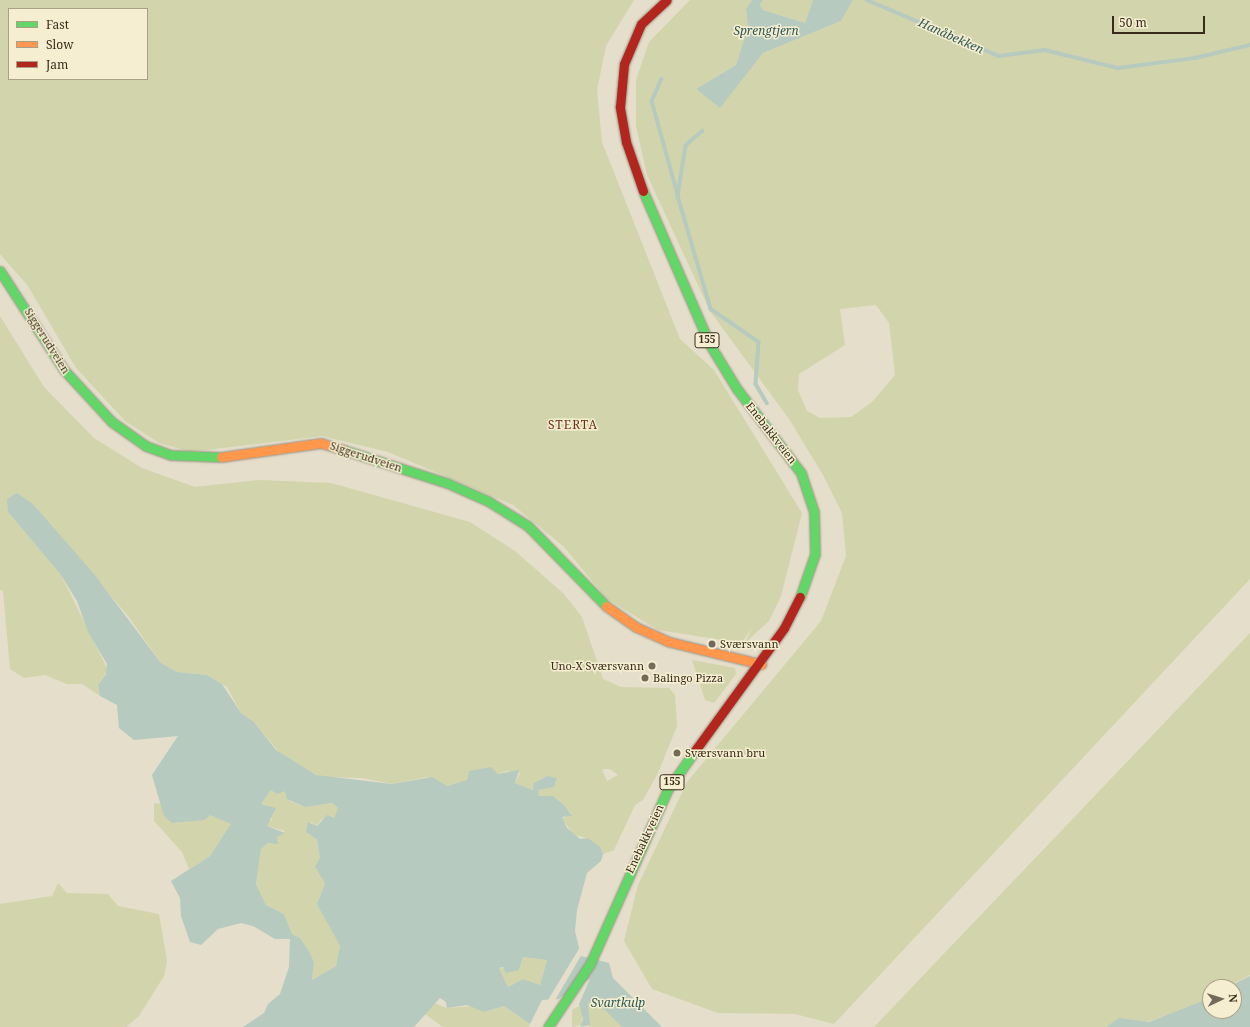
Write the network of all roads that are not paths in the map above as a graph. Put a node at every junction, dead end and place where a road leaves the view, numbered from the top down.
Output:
1 (667, 0) edge
2 (0, 271) edge
3 (761, 664) junction
4 (548, 1027) edge

1 - 3 main road, Enebakkveien / 155
2 - 3 main road, Siggerudveien
3 - 4 main road, Enebakkveien / 155

